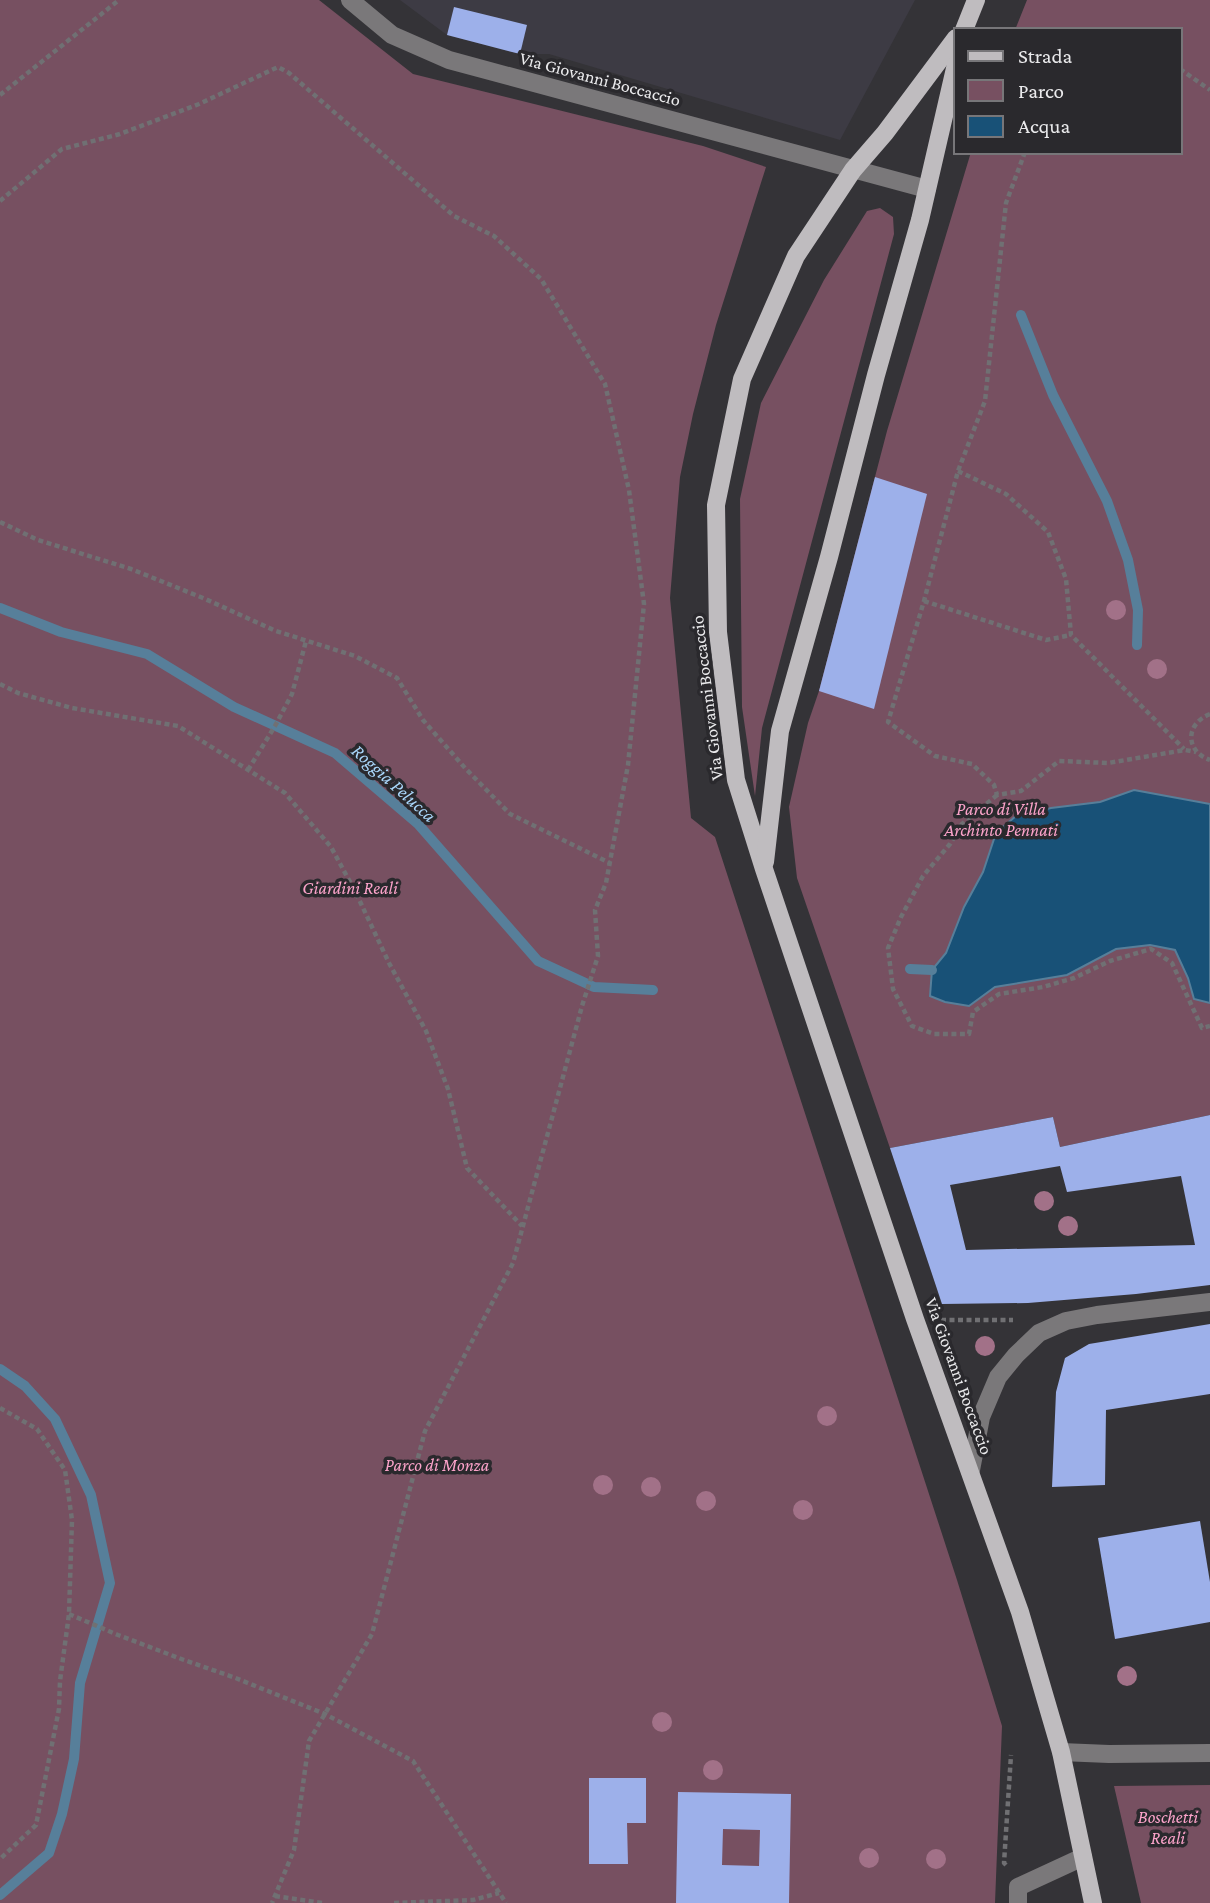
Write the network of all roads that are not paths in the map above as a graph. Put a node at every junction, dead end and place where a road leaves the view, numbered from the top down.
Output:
1 (351, 0) edge
2 (976, 0) edge
3 (963, 28) edge
4 (954, 42) edge
5 (954, 73) edge
6 (853, 170) junction
7 (927, 189) junction
8 (764, 869) junction
9 (1210, 1302) edge
10 (971, 1470) junction
11 (1061, 1752) junction
12 (1210, 1753) edge
13 (1083, 1857) junction
14 (1018, 1895) edge
15 (1093, 1903) edge

1 - 6 street, Via Giovanni Boccaccio
2 - 3 main road, Via Giovanni Boccaccio
4 - 6 main road, Via Giovanni Boccaccio
5 - 7 main road, Via Giovanni Boccaccio
6 - 7 street, Via Giovanni Boccaccio
6 - 8 main road, Via Giovanni Boccaccio
7 - 8 main road, Via Giovanni Boccaccio
8 - 10 main road, Via Giovanni Boccaccio
9 - 10 street
10 - 11 main road, Via Giovanni Boccaccio
11 - 12 street
11 - 13 main road, Via Giovanni Boccaccio
13 - 14 street
13 - 15 main road, Via Giovanni Boccaccio

